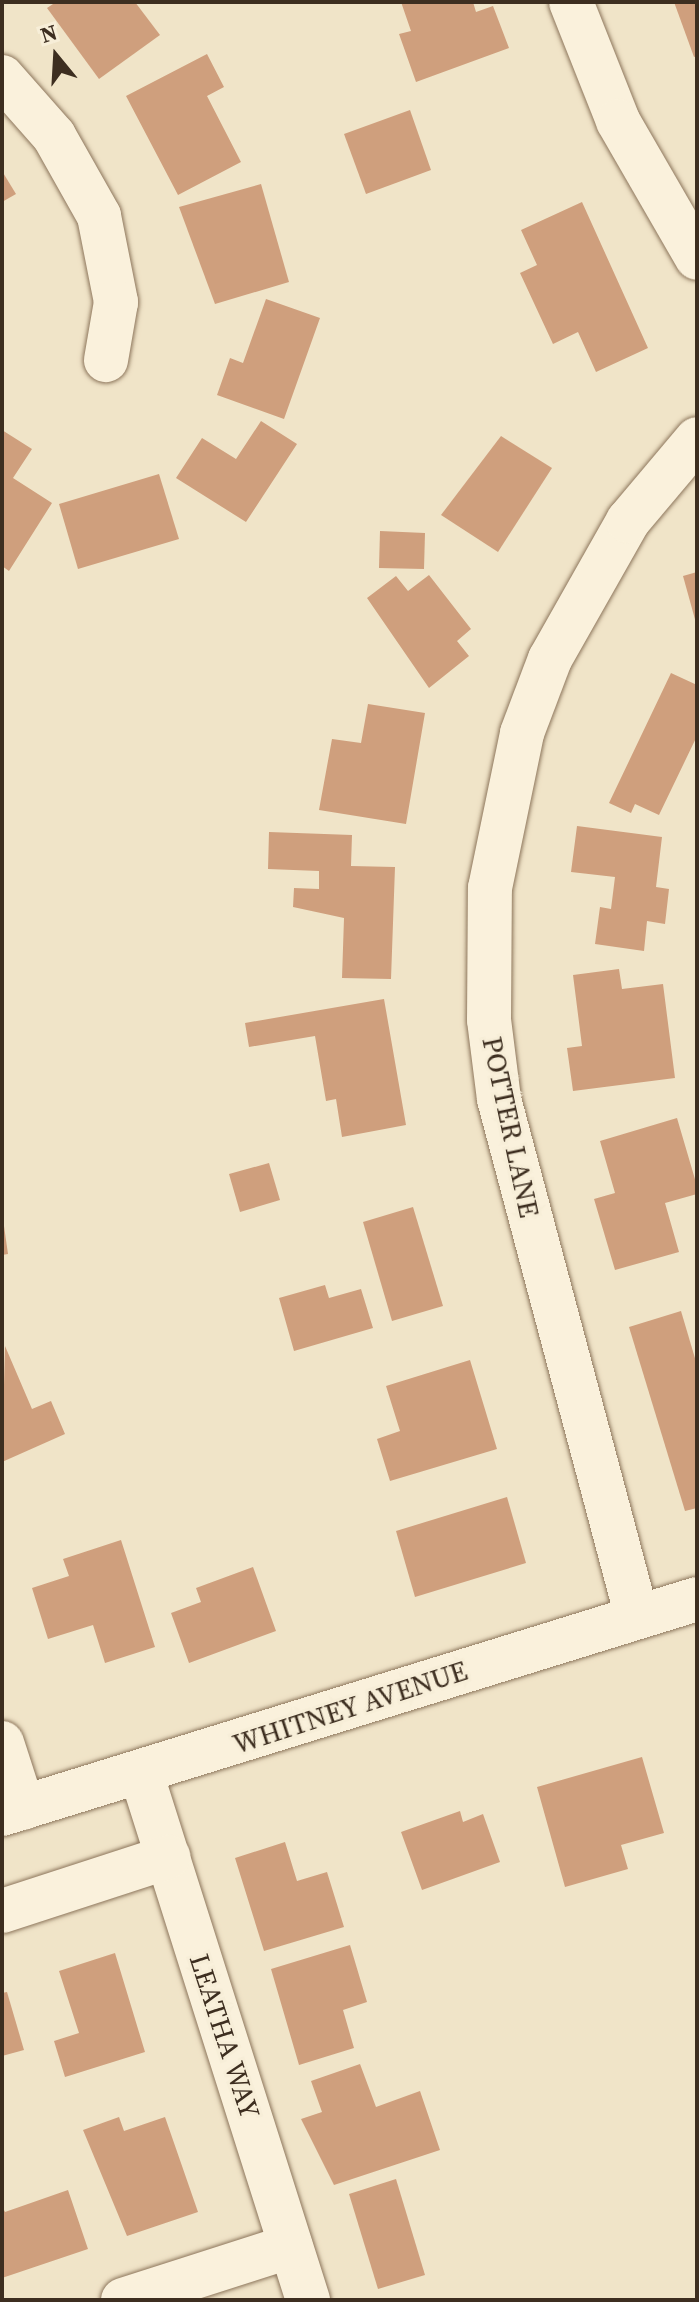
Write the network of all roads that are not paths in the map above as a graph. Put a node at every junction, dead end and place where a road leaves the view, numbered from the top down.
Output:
1 (571, 2) edge
2 (2, 77) edge
3 (697, 258) edge
4 (106, 360) dead end
5 (697, 439) edge
6 (697, 1599) edge
7 (637, 1617) junction
8 (2, 1743) edge
9 (141, 1773) junction
10 (12, 1811) edge
11 (168, 1857) junction
12 (2, 1911) edge
13 (291, 2246) junction
14 (123, 2300) edge
15 (308, 2300) edge

1 - 3 street
2 - 4 street
5 - 7 street, POTTER LANE
6 - 7 street, WHITNEY AVENUE
7 - 9 street, WHITNEY AVENUE
8 - 10 street
9 - 10 street, WHITNEY AVENUE
9 - 11 street, LEATHA WAY
11 - 12 street
11 - 13 street, LEATHA WAY
13 - 14 street
13 - 15 street, LEATHA WAY

